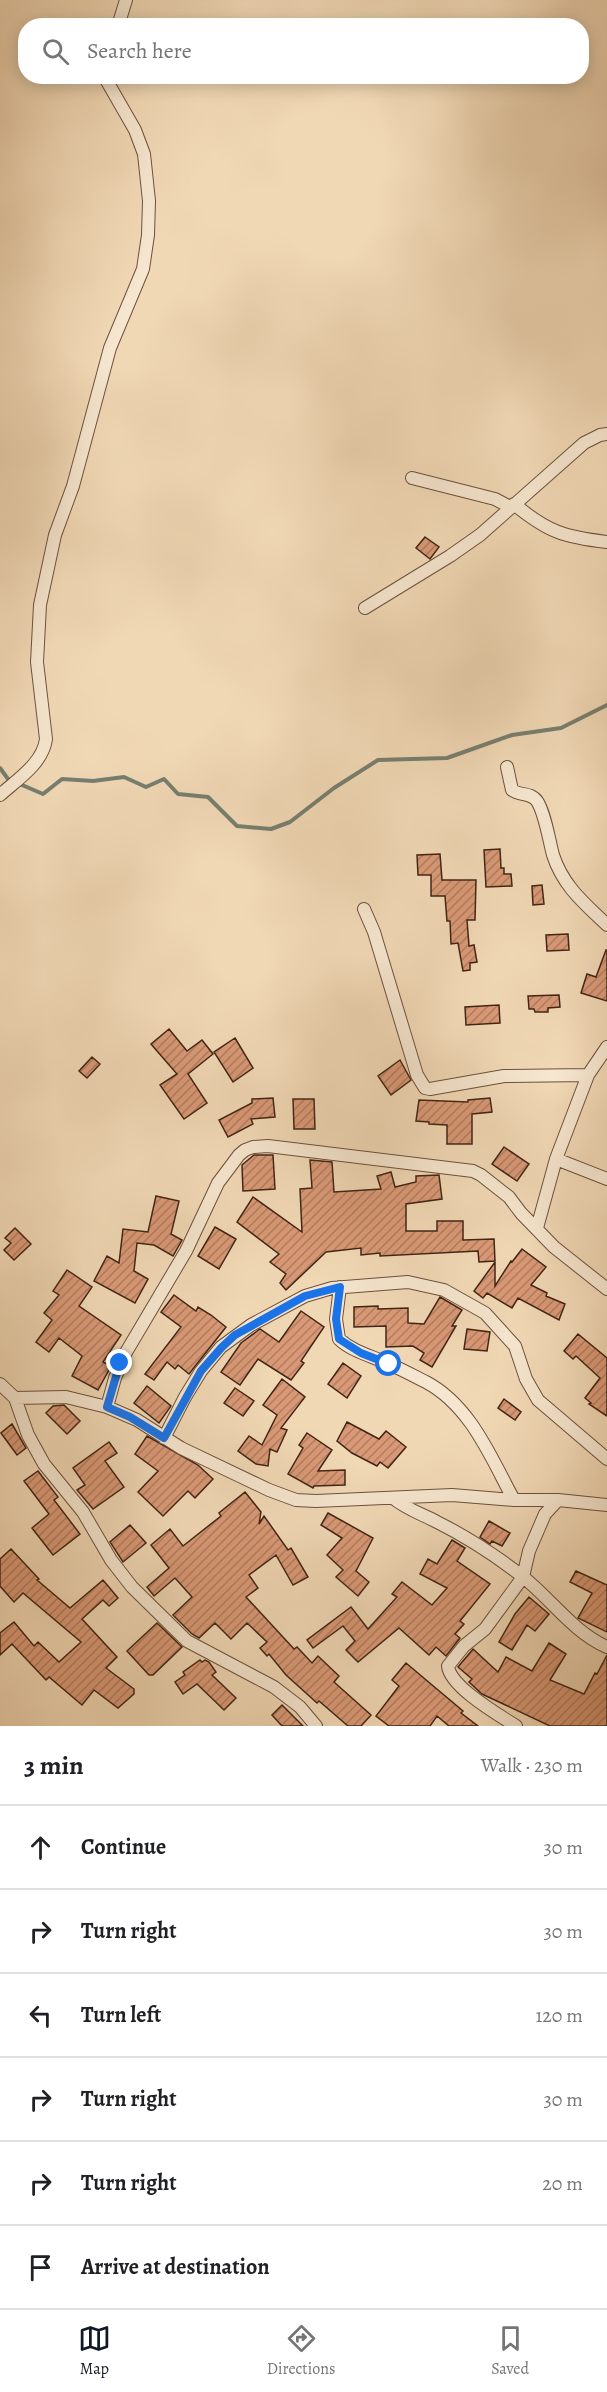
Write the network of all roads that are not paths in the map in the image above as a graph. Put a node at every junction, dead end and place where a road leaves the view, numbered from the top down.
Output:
1 (126, 0) edge
2 (120, 18) edge
3 (109, 84) edge
4 (607, 434) edge
5 (412, 478) dead end
6 (512, 506) junction
7 (607, 542) edge
8 (365, 608) dead end
9 (507, 767) dead end
10 (0, 795) edge
11 (364, 909) dead end
12 (607, 925) edge
13 (607, 1047) edge
14 (588, 1075) junction
15 (556, 1159) junction
16 (607, 1179) edge
17 (537, 1228) junction
18 (340, 1287) junction
19 (607, 1289) edge
20 (0, 1384) edge
21 (15, 1398) junction
22 (107, 1407) junction
23 (164, 1438) junction
24 (607, 1460) edge
25 (393, 1498) junction
26 (514, 1500) junction
27 (558, 1500) junction
28 (607, 1505) edge
29 (523, 1577) junction
30 (607, 1647) edge
31 (316, 1726) edge
32 (516, 1726) edge

1 - 2 street
3 - 10 street
4 - 6 street
5 - 6 street
6 - 7 street
6 - 8 street
9 - 12 street
11 - 14 street
13 - 14 street
14 - 15 street
15 - 16 street
15 - 17 street
17 - 19 street
17 - 22 street
18 - 23 street
18 - 24 street
18 - 26 street
20 - 21 street
21 - 22 street
21 - 31 street
22 - 23 street
23 - 25 street
25 - 26 street
25 - 29 street
26 - 27 street
27 - 28 street
27 - 29 street
29 - 30 street
29 - 32 street

